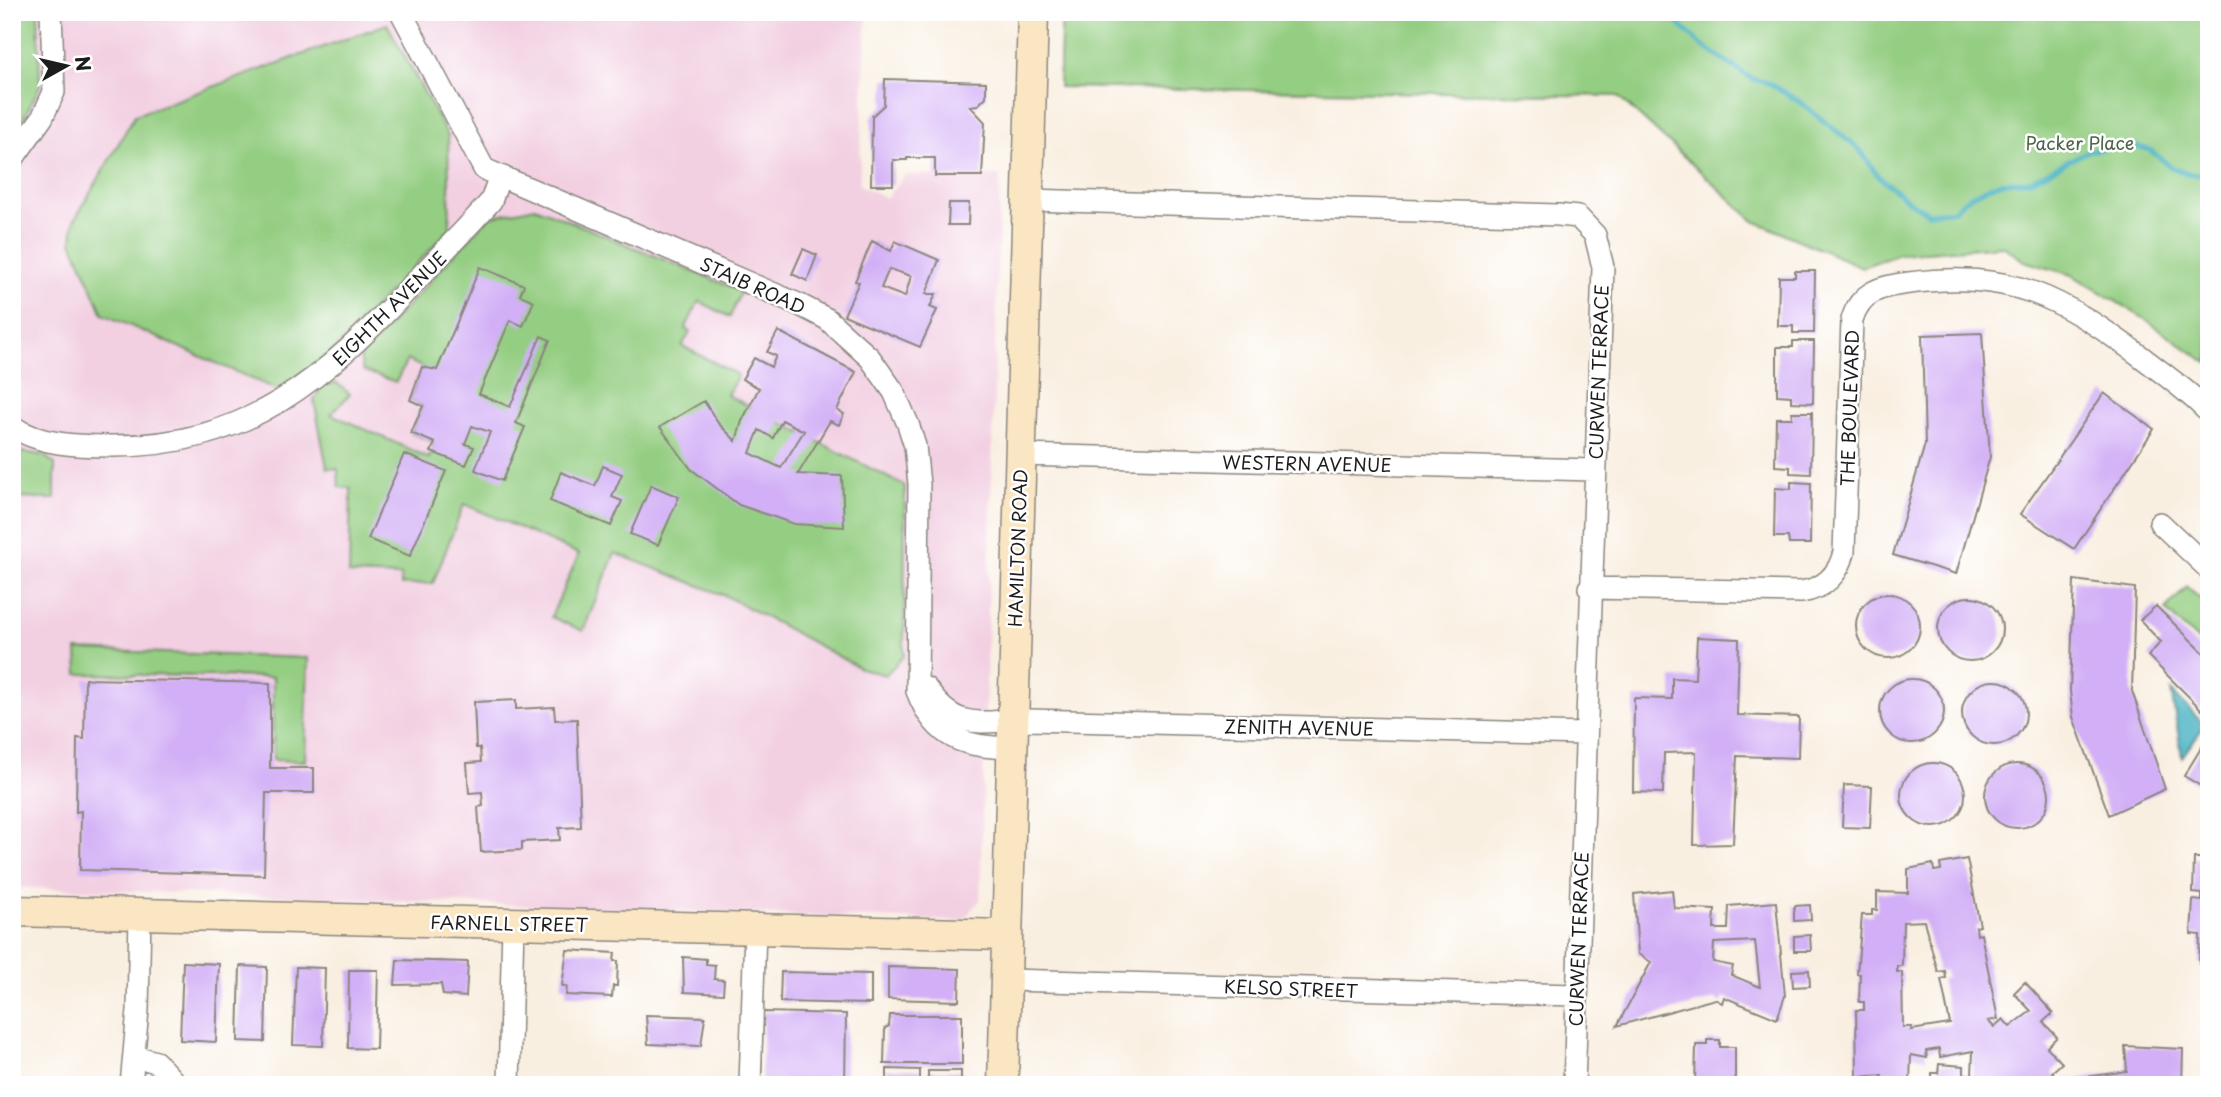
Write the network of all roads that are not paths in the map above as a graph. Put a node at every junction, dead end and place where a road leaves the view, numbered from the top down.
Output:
1 (51, 12) edge
2 (401, 12) edge
3 (1033, 12) edge
4 (12, 160) edge
5 (499, 178) junction
6 (1027, 200) junction
7 (2209, 413) edge
8 (12, 426) edge
9 (1020, 455) junction
10 (1594, 470) junction
11 (2160, 523) dead end
12 (2209, 569) edge
13 (1589, 589) junction
14 (1013, 734) junction
15 (1585, 734) junction
16 (12, 911) edge
17 (140, 915) junction
18 (513, 923) junction
19 (755, 929) junction
20 (1007, 935) junction
21 (1006, 980) junction
22 (1576, 995) junction
23 (134, 1056) junction
24 (131, 1085) edge
25 (177, 1085) edge
26 (509, 1085) edge
27 (750, 1085) edge
28 (1003, 1085) edge
29 (1574, 1085) edge

1 - 4 street
2 - 5 street, STAIB ROAD
3 - 6 main road, HAMILTON ROAD
5 - 8 street, EIGHTH AVENUE
5 - 14 street, STAIB ROAD
6 - 9 main road, HAMILTON ROAD
6 - 10 street, CURWEN TERRACE
7 - 13 street, THE BOULEVARD
9 - 10 street, WESTERN AVENUE
9 - 14 main road, HAMILTON ROAD
10 - 13 street, CURWEN TERRACE
11 - 12 street
13 - 15 street, CURWEN TERRACE
14 - 15 street, ZENITH AVENUE
14 - 20 main road, HAMILTON ROAD
15 - 22 street, CURWEN TERRACE
16 - 17 main road, FARNELL STREET
17 - 18 main road, FARNELL STREET
17 - 23 street
18 - 19 main road, FARNELL STREET
18 - 26 street
19 - 20 main road, FARNELL STREET
19 - 27 street
20 - 21 main road, HAMILTON ROAD
21 - 22 street, KELSO STREET
21 - 28 main road, HAMILTON ROAD
22 - 29 street, CURWEN TERRACE
23 - 24 street
23 - 25 street

